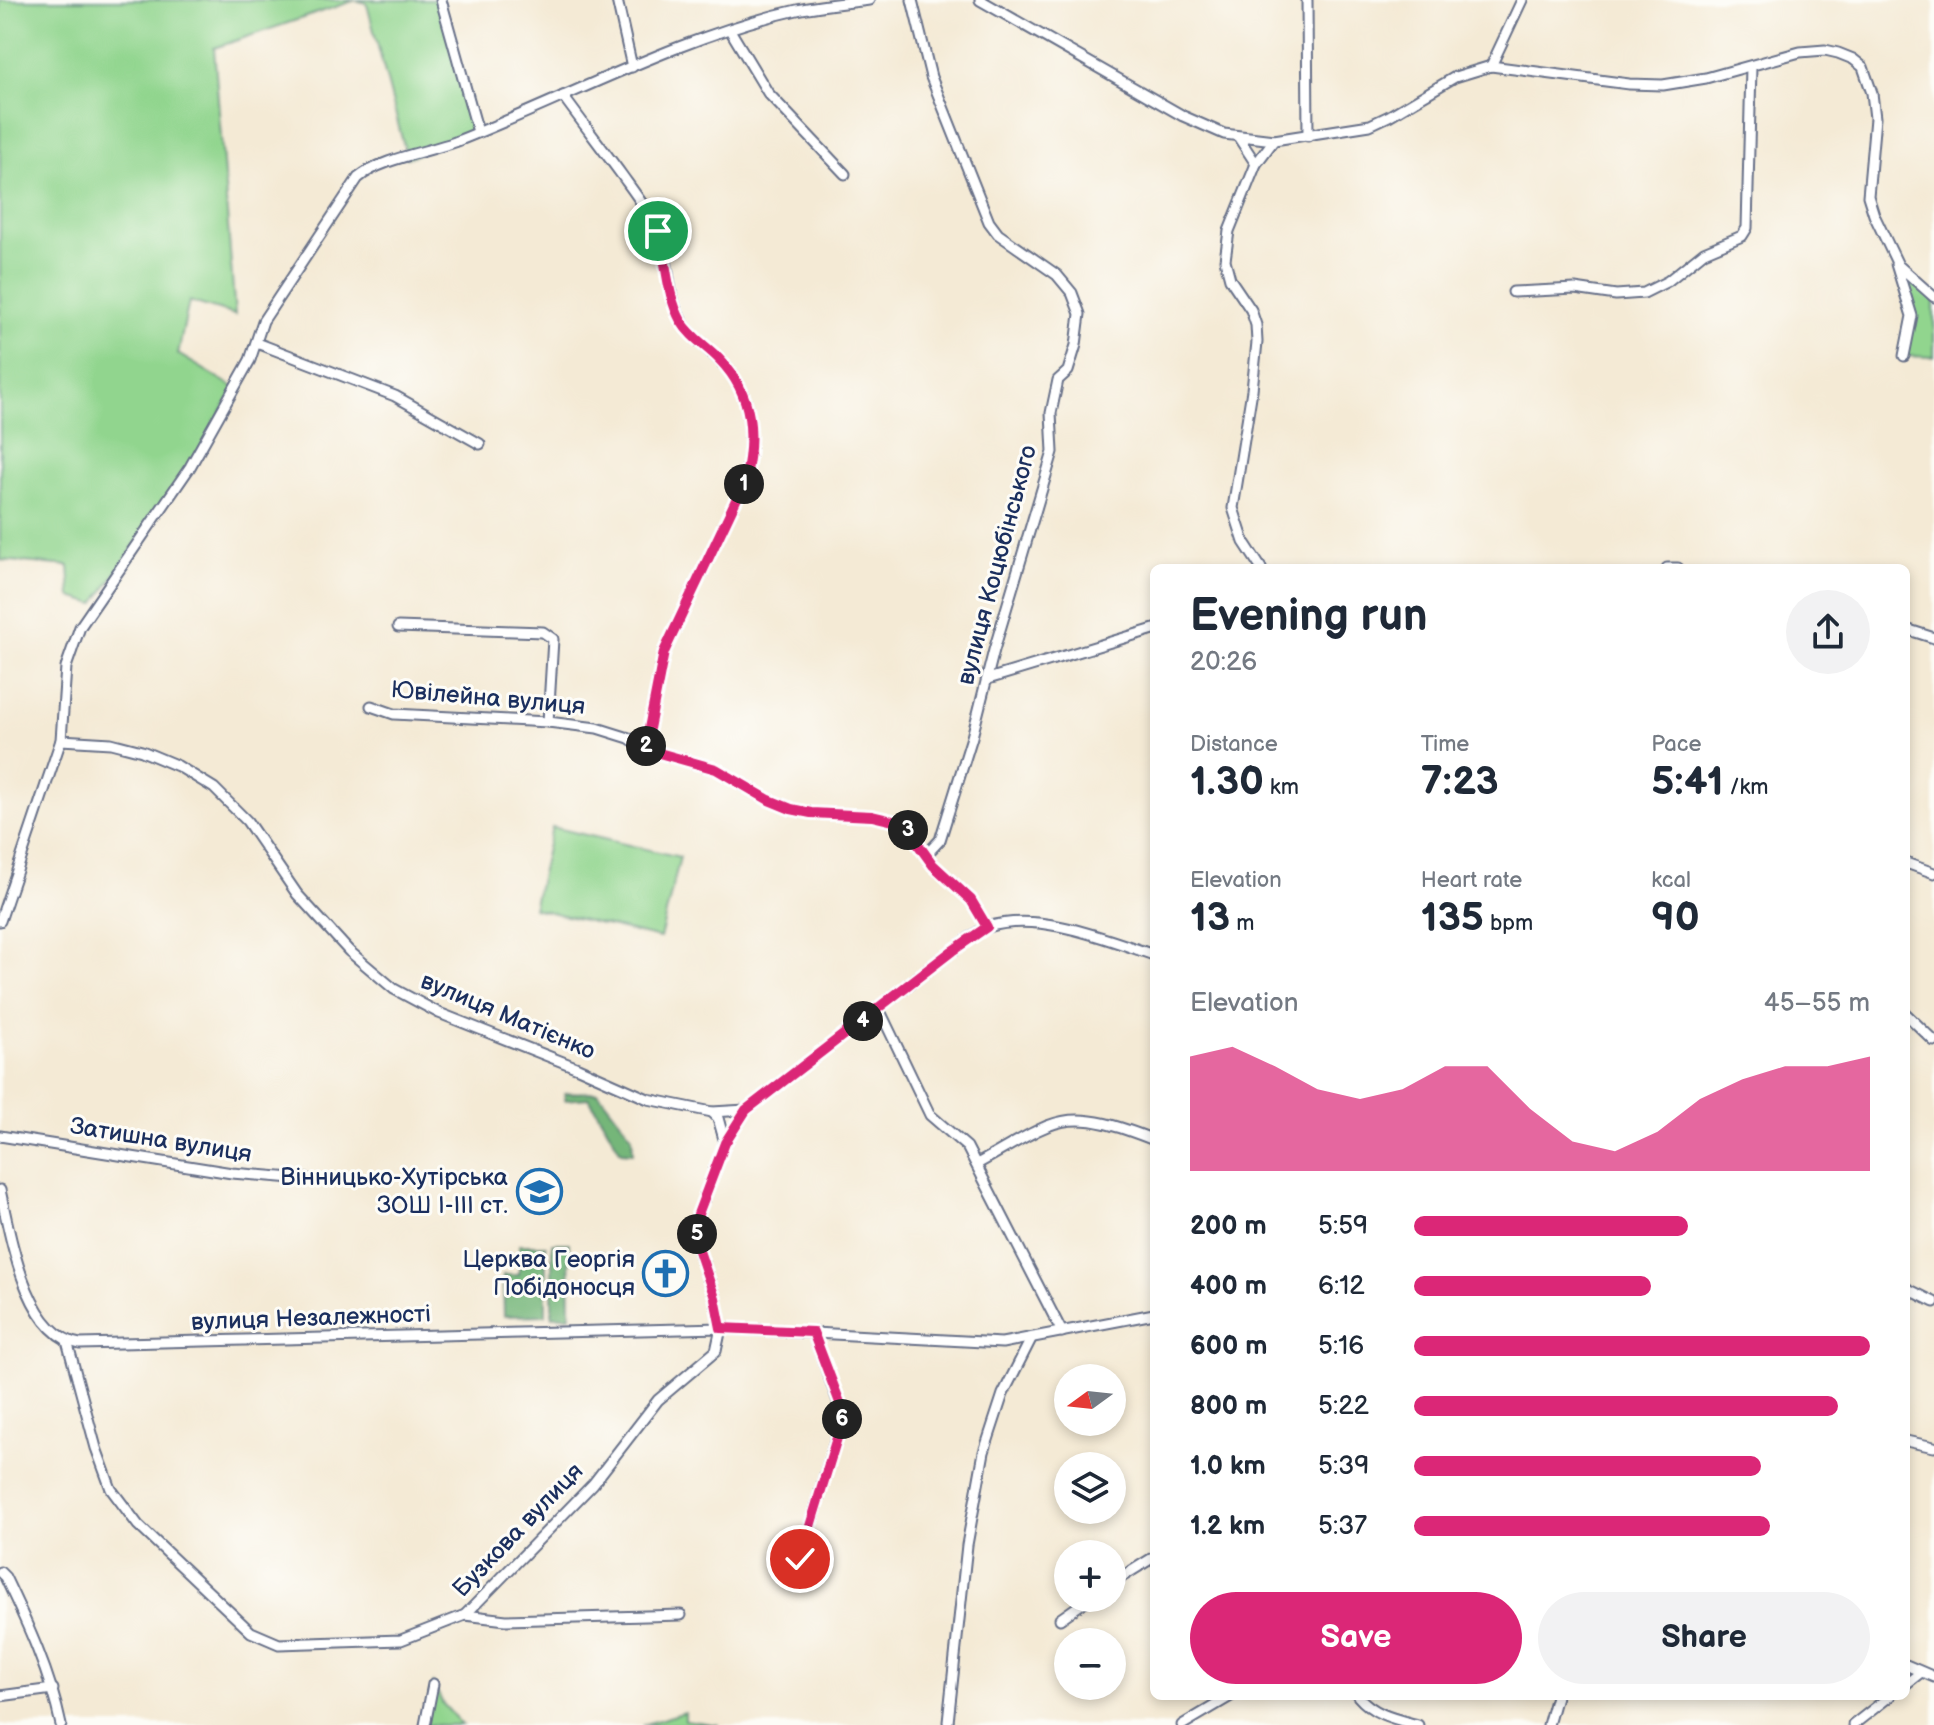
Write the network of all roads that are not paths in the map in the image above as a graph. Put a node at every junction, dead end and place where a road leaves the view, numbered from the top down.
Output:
1 (441, 0) edge
2 (617, 0) edge
3 (869, 0) edge
4 (912, 0) edge
5 (980, 0) edge
6 (1307, 0) edge
7 (1522, 0) edge
8 (730, 30) junction
9 (1491, 66) junction
10 (632, 67) junction
11 (1751, 67) junction
12 (563, 96) junction
13 (478, 132) junction
14 (1308, 136) junction
15 (1239, 138) junction
16 (1274, 140) junction
17 (1256, 164) junction
18 (845, 174) dead end
19 (1893, 257) junction
20 (1513, 292) dead end
21 (1934, 297) edge
22 (257, 343) junction
23 (1904, 356) dead end
24 (480, 444) dead end
25 (1258, 564) edge
26 (398, 627) dead end
27 (1150, 630) edge
28 (1910, 630) edge
29 (1934, 638) edge
30 (988, 679) junction
31 (371, 706) dead end
32 (548, 722) junction
33 (61, 740) junction
34 (645, 749) junction
35 (926, 855) junction
36 (1910, 864) edge
37 (1934, 873) edge
38 (0, 921) edge
39 (987, 927) junction
40 (1150, 954) edge
41 (879, 1009) junction
42 (1910, 1018) edge
43 (1934, 1041) edge
44 (746, 1110) junction
45 (712, 1112) junction
46 (0, 1136) edge
47 (1150, 1139) edge
48 (725, 1143) junction
49 (977, 1164) junction
50 (316, 1180) dead end
51 (0, 1190) edge
52 (1910, 1290) edge
53 (1934, 1302) edge
54 (1150, 1314) edge
55 (698, 1322) dead end
56 (721, 1328) junction
57 (813, 1332) junction
58 (1062, 1332) junction
59 (1031, 1339) junction
60 (67, 1341) junction
61 (1910, 1442) edge
62 (1934, 1447) edge
63 (800, 1559) dead end
64 (1150, 1559) edge
65 (0, 1572) edge
66 (1126, 1574) edge
67 (1070, 1612) edge
68 (465, 1615) junction
69 (681, 1615) dead end
70 (1060, 1619) dead end
71 (1910, 1667) edge
72 (1920, 1673) junction
73 (1934, 1677) edge
74 (1910, 1681) edge
75 (433, 1684) dead end
76 (53, 1689) junction
77 (0, 1696) edge
78 (1224, 1700) edge
79 (1361, 1700) edge
80 (1555, 1700) edge
81 (1885, 1700) edge
82 (948, 1722) dead end
83 (61, 1725) edge
84 (425, 1725) edge
85 (1182, 1725) edge
86 (1418, 1725) edge
87 (1548, 1725) edge
88 (1853, 1725) edge

1 - 13 street
2 - 10 street
3 - 8 street
4 - 30 street, вулиця Коцюбінського
5 - 15 street
6 - 14 street
7 - 9 street
8 - 10 street
8 - 18 street
9 - 11 street
9 - 14 street
10 - 12 street
11 - 19 street
11 - 20 street
12 - 13 street
12 - 34 street
13 - 22 street
14 - 16 street
15 - 16 street
15 - 17 street
16 - 17 street
17 - 25 street
19 - 21 street
19 - 23 street
22 - 24 street
22 - 33 street
26 - 32 street
27 - 30 street
28 - 29 street
30 - 35 street, вулиця Коцюбінського
31 - 32 street, Ювілейна вулиця
32 - 34 street, Ювілейна вулиця
33 - 38 street
33 - 45 street, вулиця Матієнко
34 - 35 street, Ювілейна вулиця
35 - 39 street, Ювілейна вулиця
36 - 37 street
39 - 40 street
39 - 41 street
41 - 44 street
41 - 49 street
42 - 43 street
44 - 45 street, вулиця Матієнко
44 - 48 street
45 - 48 street
46 - 50 street, Затишна вулиця
47 - 49 street
48 - 56 street
49 - 58 street
51 - 60 street
52 - 53 street
54 - 58 street
55 - 56 street
56 - 57 street
56 - 60 street, вулиця Незалежності
56 - 68 street, Бузкова вулиця
57 - 59 street
57 - 63 street
58 - 59 street
59 - 82 street
60 - 68 street, Бузкова вулиця
61 - 62 street
64 - 66 street
65 - 76 street
67 - 70 street
68 - 69 street
71 - 72 street
72 - 73 street
72 - 74 street
75 - 84 street
76 - 77 street
76 - 83 street
78 - 85 street
79 - 86 street
80 - 87 street
81 - 88 street

